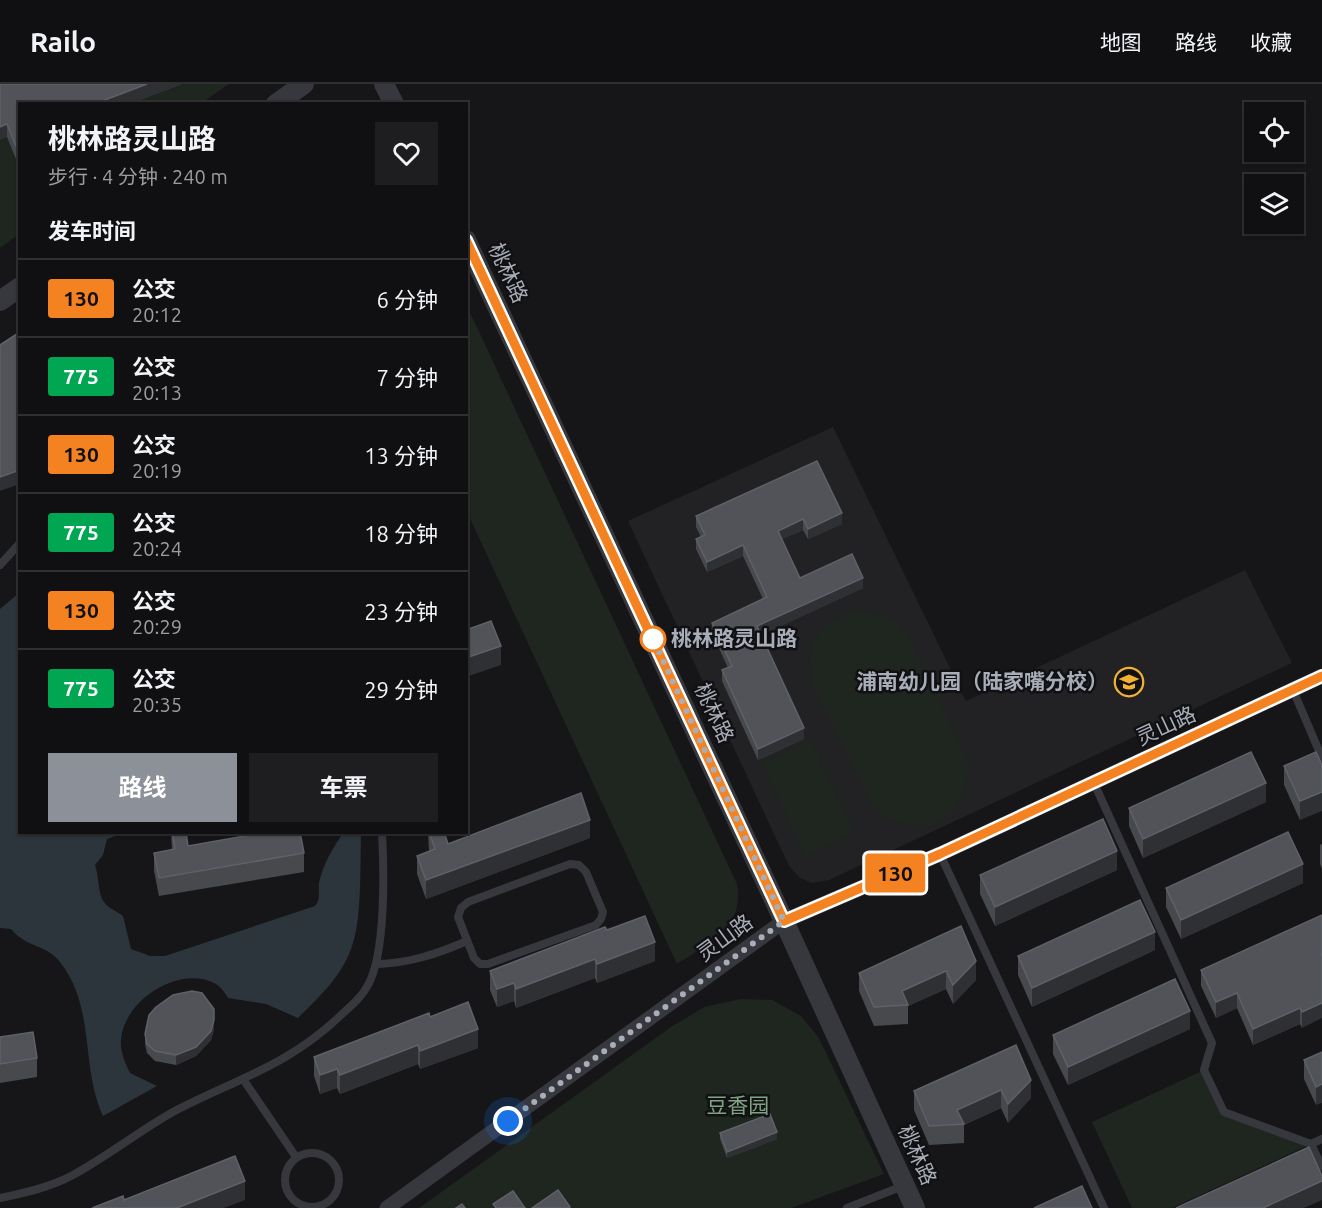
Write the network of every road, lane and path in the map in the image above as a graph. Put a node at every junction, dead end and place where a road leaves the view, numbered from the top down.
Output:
1 (304, 84) edge
2 (384, 84) edge
3 (279, 102) edge
4 (393, 102) edge
5 (468, 244) edge
6 (18, 288) edge
7 (0, 301) edge
8 (18, 545) edge
9 (0, 565) edge
10 (1322, 676) edge
11 (1293, 690) junction
12 (1322, 758) edge
13 (1094, 783) junction
14 (382, 834) edge
15 (940, 854) junction
16 (784, 921) junction
17 (467, 941) junction
18 (377, 964) junction
19 (243, 1079) junction
20 (1322, 1139) edge
21 (1311, 1144) junction
22 (296, 1157) junction
23 (1322, 1167) edge
24 (904, 1186) junction
25 (0, 1198) edge
26 (332, 1205) edge
27 (387, 1208) edge
28 (847, 1208) edge
29 (915, 1208) edge
30 (1104, 1208) edge

1 - 3 street
2 - 4 street
5 - 16 street, 桃林路
6 - 7 street
8 - 9 lane
10 - 11 street, 灵山路
11 - 12 lane
11 - 13 street, 灵山路
13 - 15 street, 灵山路
13 - 21 lane
14 - 18 lane
15 - 16 street, 灵山路
15 - 30 lane
16 - 24 street, 桃林路
16 - 27 street, 灵山路
17 - 17 lane
17 - 18 lane
18 - 19 lane
19 - 22 lane
19 - 25 lane
20 - 21 lane
21 - 23 lane
22 - 26 lane
22 - 26 lane
24 - 28 lane
24 - 29 street, 桃林路

